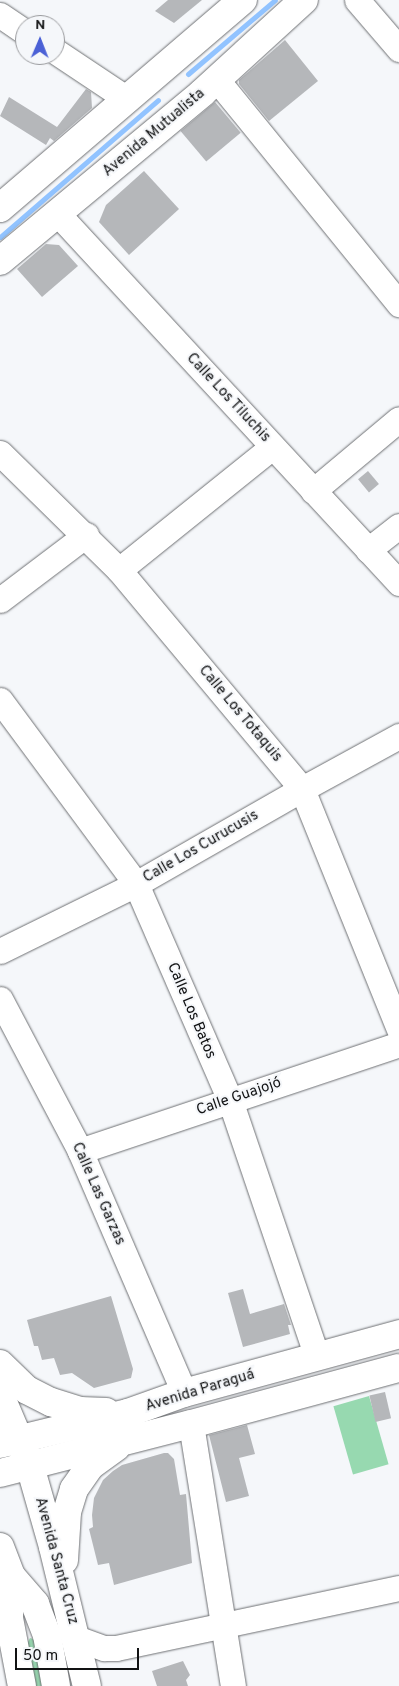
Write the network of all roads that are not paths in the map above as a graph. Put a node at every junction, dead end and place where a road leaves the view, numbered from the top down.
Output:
1 (242, 0) edge
2 (304, 0) edge
3 (357, 0) edge
4 (0, 15) edge
5 (15, 25) edge
6 (399, 49) edge
7 (65, 59) edge
8 (217, 80) junction
9 (174, 88) junction
10 (126, 99) junction
11 (0, 208) edge
12 (57, 213) junction
13 (0, 261) edge
14 (398, 299) edge
15 (399, 419) edge
16 (272, 447) junction
17 (0, 453) edge
18 (312, 491) junction
19 (399, 526) edge
20 (86, 535) junction
21 (368, 550) junction
22 (119, 570) junction
23 (399, 583) edge
24 (0, 600) edge
25 (0, 700) edge
26 (399, 736) edge
27 (302, 789) junction
28 (136, 884) junction
29 (0, 951) edge
30 (0, 999) edge
31 (399, 1029) edge
32 (399, 1044) edge
33 (230, 1100) junction
34 (80, 1151) junction
35 (399, 1334) edge
36 (317, 1357) junction
37 (0, 1364) edge
38 (399, 1368) edge
39 (184, 1393) junction
40 (128, 1413) junction
41 (192, 1424) junction
42 (12, 1435) edge
43 (124, 1440) junction
44 (1, 1473) edge
45 (3, 1557) edge
46 (399, 1588) edge
47 (64, 1594) junction
48 (222, 1626) junction
49 (76, 1638) junction
50 (22, 1686) edge
51 (56, 1686) edge
52 (87, 1686) edge
53 (233, 1686) edge

1 - 9 main road, Avenida Mutualista
2 - 8 main road, Avenida Mutualista
3 - 6 street
4 - 5 street
7 - 10 street
8 - 9 main road, Avenida Mutualista
8 - 14 street
9 - 10 main road, Avenida Mutualista
9 - 12 main road, Avenida Mutualista
10 - 11 main road, Avenida Mutualista
12 - 13 main road, Avenida Mutualista
12 - 16 street, Calle Los Tiluchis
15 - 18 street
16 - 18 street, Calle Los Tiluchis
16 - 22 street
17 - 20 street, Calle Los Totaquis
18 - 21 street, Calle Los Tiluchis
19 - 21 street
20 - 22 street, Calle Los Totaquis
20 - 24 street
21 - 23 street, Calle Los Tiluchis
22 - 27 street, Calle Los Totaquis
25 - 28 street, Calle Los Batos
26 - 27 street, Calle Los Curucusis
27 - 28 street, Calle Los Curucusis
27 - 31 street, Calle Los Totaquis
28 - 29 street, Calle Los Curucusis
28 - 33 street, Calle Los Batos
30 - 34 street, Calle Las Garzas
32 - 33 street, Calle Guajojó
33 - 34 street, Calle Guajojó
33 - 36 street, Calle Los Batos
34 - 39 street, Calle Las Garzas
35 - 36 main road, Avenida Paraguá
36 - 39 main road, Avenida Paraguá
37 - 40 main road
38 - 41 main road, Avenida Paraguá
39 - 40 main road, Avenida Paraguá
40 - 42 main road, Avenida Paraguá
41 - 43 main road, Avenida Paraguá
41 - 48 street
42 - 43 main road, Avenida Paraguá
42 - 44 main road, Avenida Paraguá
42 - 47 main road, Avenida Santa Cruz
43 - 47 main road
45 - 50 main road, Avenida Santa Cruz
45 - 51 main road, Avenida Santa Cruz
46 - 48 street
47 - 49 main road, Avenida Santa Cruz
48 - 49 street
48 - 53 street
49 - 52 main road, Avenida Santa Cruz

